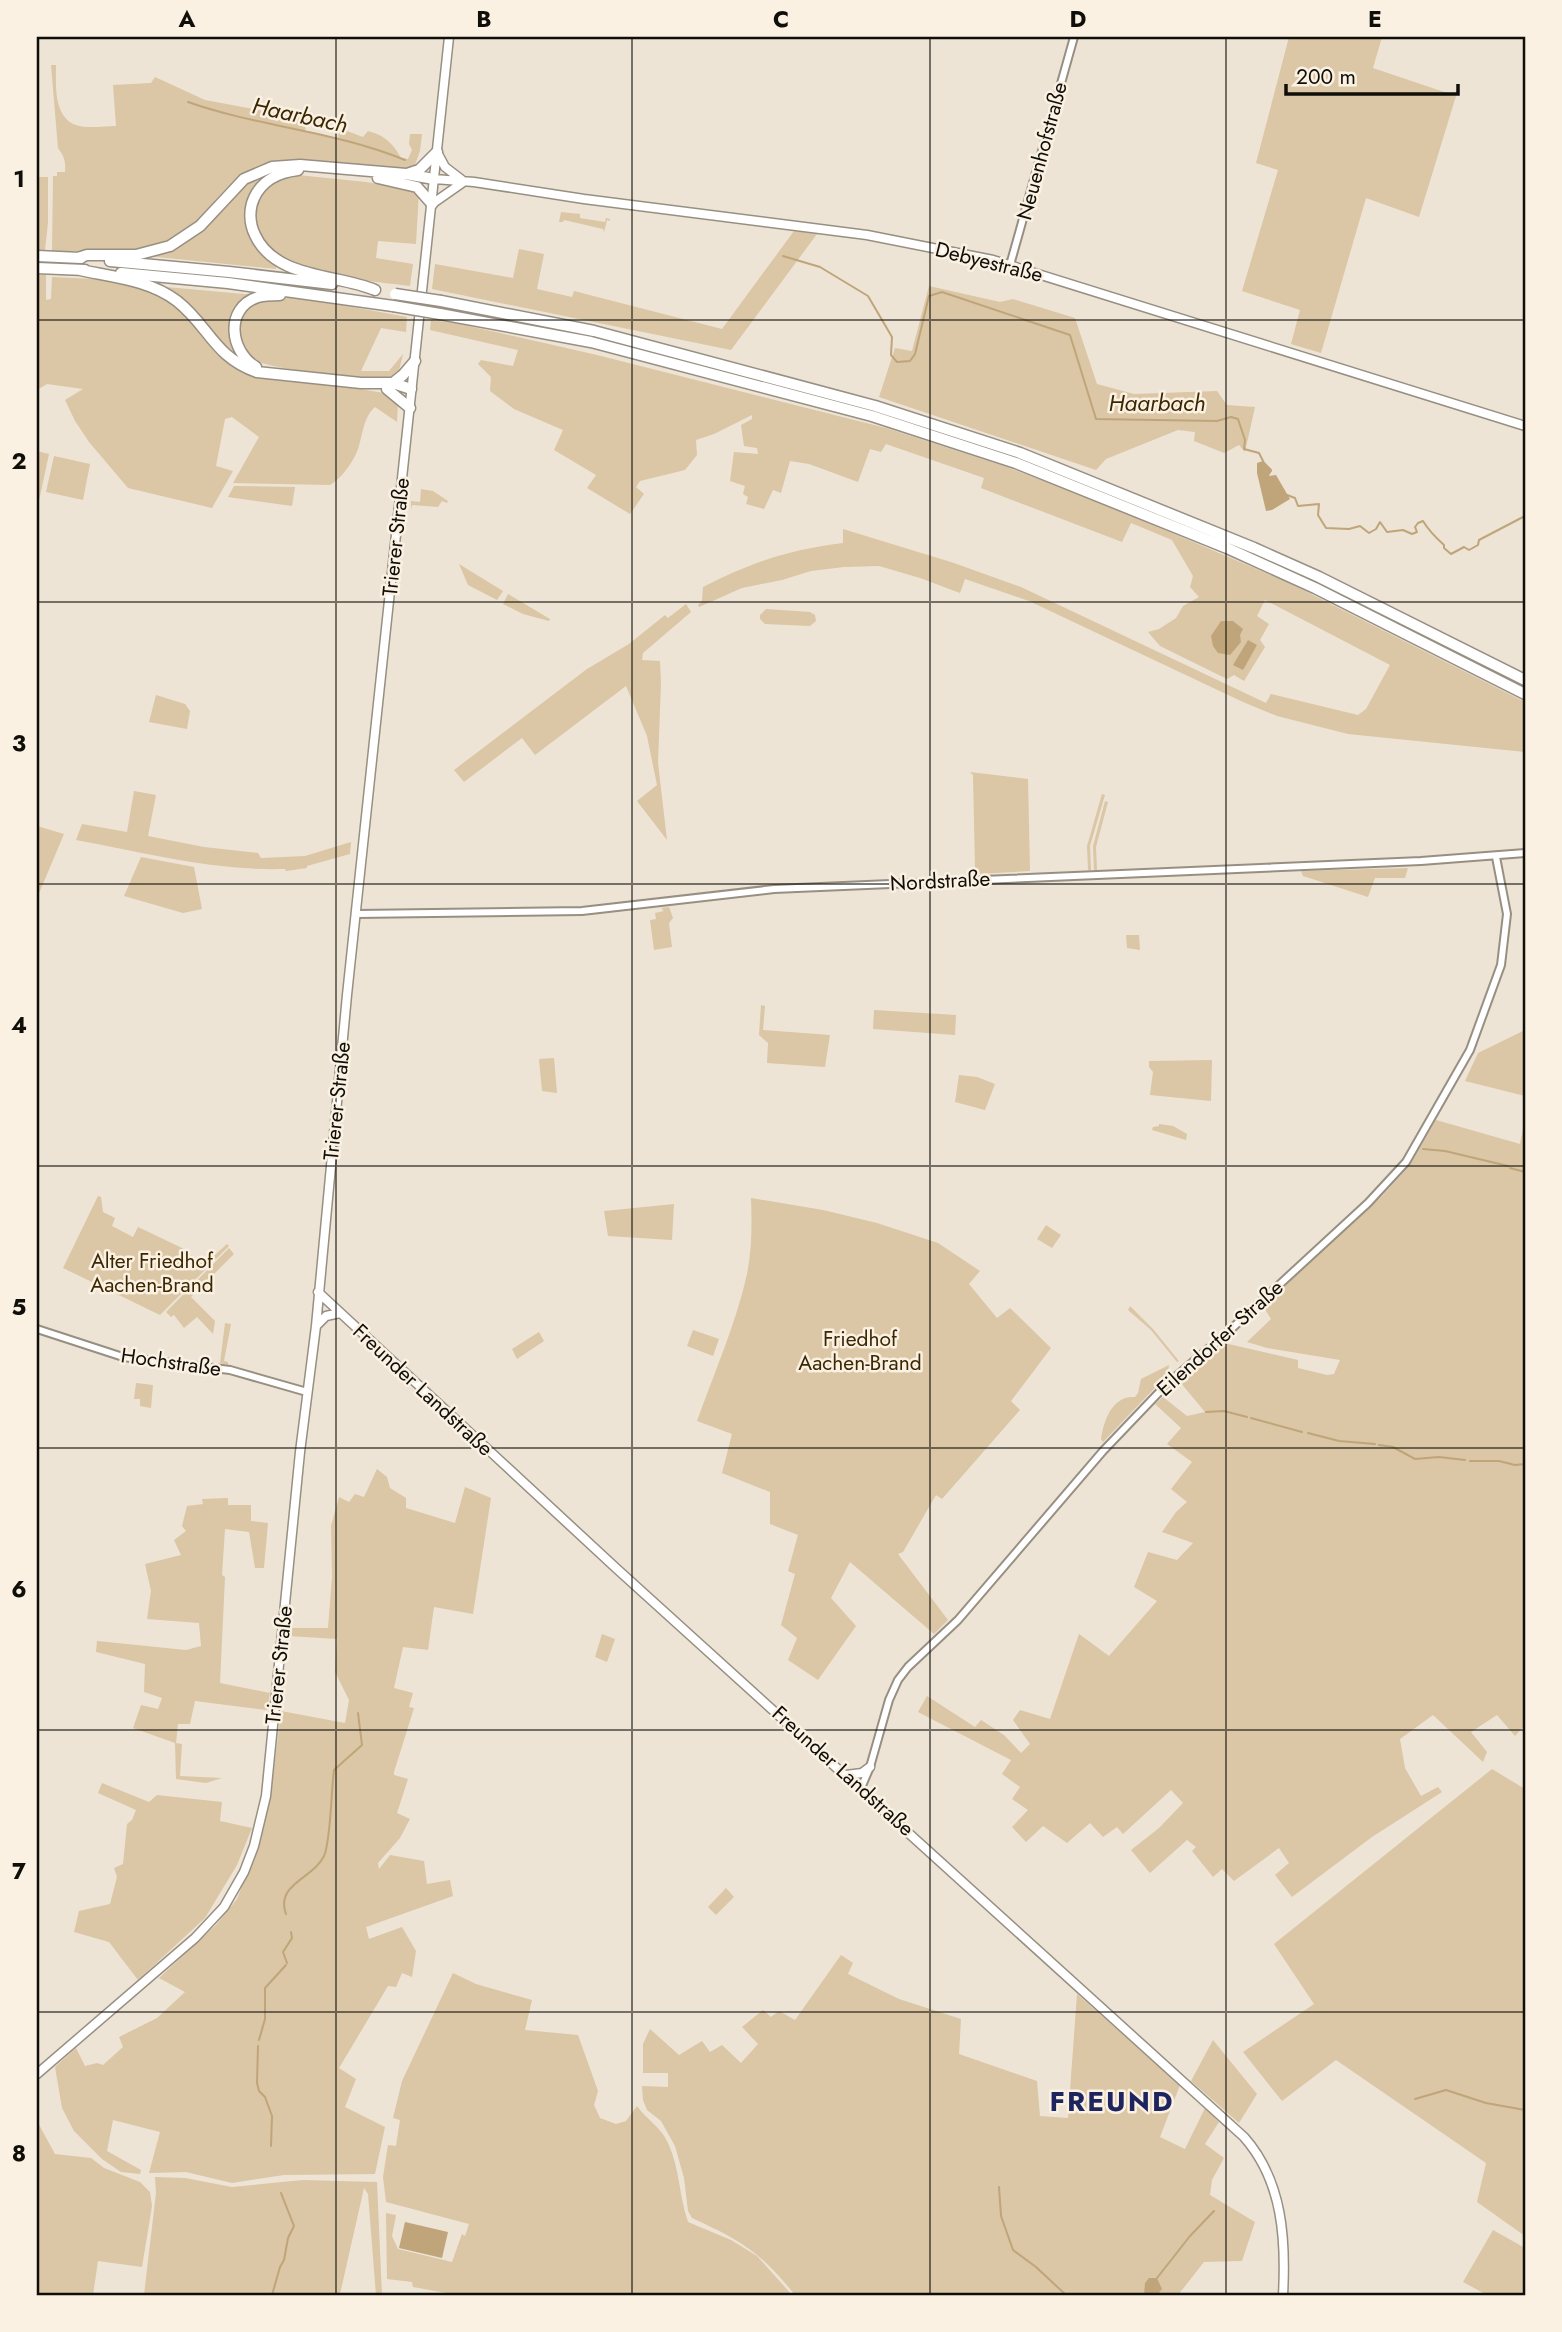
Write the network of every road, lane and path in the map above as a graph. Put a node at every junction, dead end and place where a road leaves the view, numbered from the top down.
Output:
1 (449, 37) edge
2 (1074, 37) edge
3 (437, 152) junction
4 (406, 174) junction
5 (378, 178) junction
6 (434, 180) junction
7 (464, 182) junction
8 (432, 204) junction
9 (37, 256) edge
10 (78, 258) junction
11 (1010, 265) junction
12 (37, 268) edge
13 (80, 270) junction
14 (375, 290) junction
15 (336, 297) junction
16 (415, 361) junction
17 (269, 373) junction
18 (390, 386) junction
19 (411, 389) junction
20 (410, 408) junction
21 (1525, 426) edge
22 (1525, 680) edge
23 (1525, 694) edge
24 (1525, 853) edge
25 (1496, 857) junction
26 (356, 914) junction
27 (318, 1292) junction
28 (340, 1313) junction
29 (316, 1325) junction
30 (37, 1329) edge
31 (307, 1392) junction
32 (870, 1767) junction
33 (846, 1774) junction
34 (861, 1788) junction
35 (37, 2074) edge
36 (1283, 2295) edge

1 - 3 main road, Trierer Straße
2 - 11 street, Neuenhofstraße
3 - 4 highway
3 - 6 main road, Trierer Straße
3 - 7 main road
4 - 6 highway
4 - 10 highway
5 - 6 highway
5 - 8 highway
5 - 14 highway
6 - 7 main road, Debyestraße
6 - 8 main road, Trierer Straße
7 - 8 main road
7 - 11 main road, Debyestraße
8 - 16 main road, Trierer Straße
9 - 10 highway
10 - 14 highway
11 - 21 main road, Debyestraße
12 - 13 highway
13 - 15 highway
13 - 17 highway
14 - 22 highway, bridge
15 - 17 highway
15 - 23 highway, bridge
16 - 18 highway
16 - 19 main road, Trierer Straße
17 - 18 highway
18 - 19 highway
18 - 20 highway
19 - 20 main road, Trierer Straße
20 - 26 main road, Trierer Straße
24 - 25 street, Nordstraße
25 - 26 street, Nordstraße
25 - 32 street, Eilendorfer Straße
26 - 27 main road, Trierer Straße
27 - 28 main road, Freunder Landstraße
27 - 29 main road, Trierer Straße
28 - 29 main road
28 - 33 main road, Freunder Landstraße
29 - 31 main road, Trierer Straße
30 - 31 street, Hochstraße
31 - 35 main road, Trierer Straße
32 - 33 main road
32 - 34 street, Eilendorfer Straße
33 - 34 main road, Freunder Landstraße
34 - 36 main road, Freunder Landstraße

